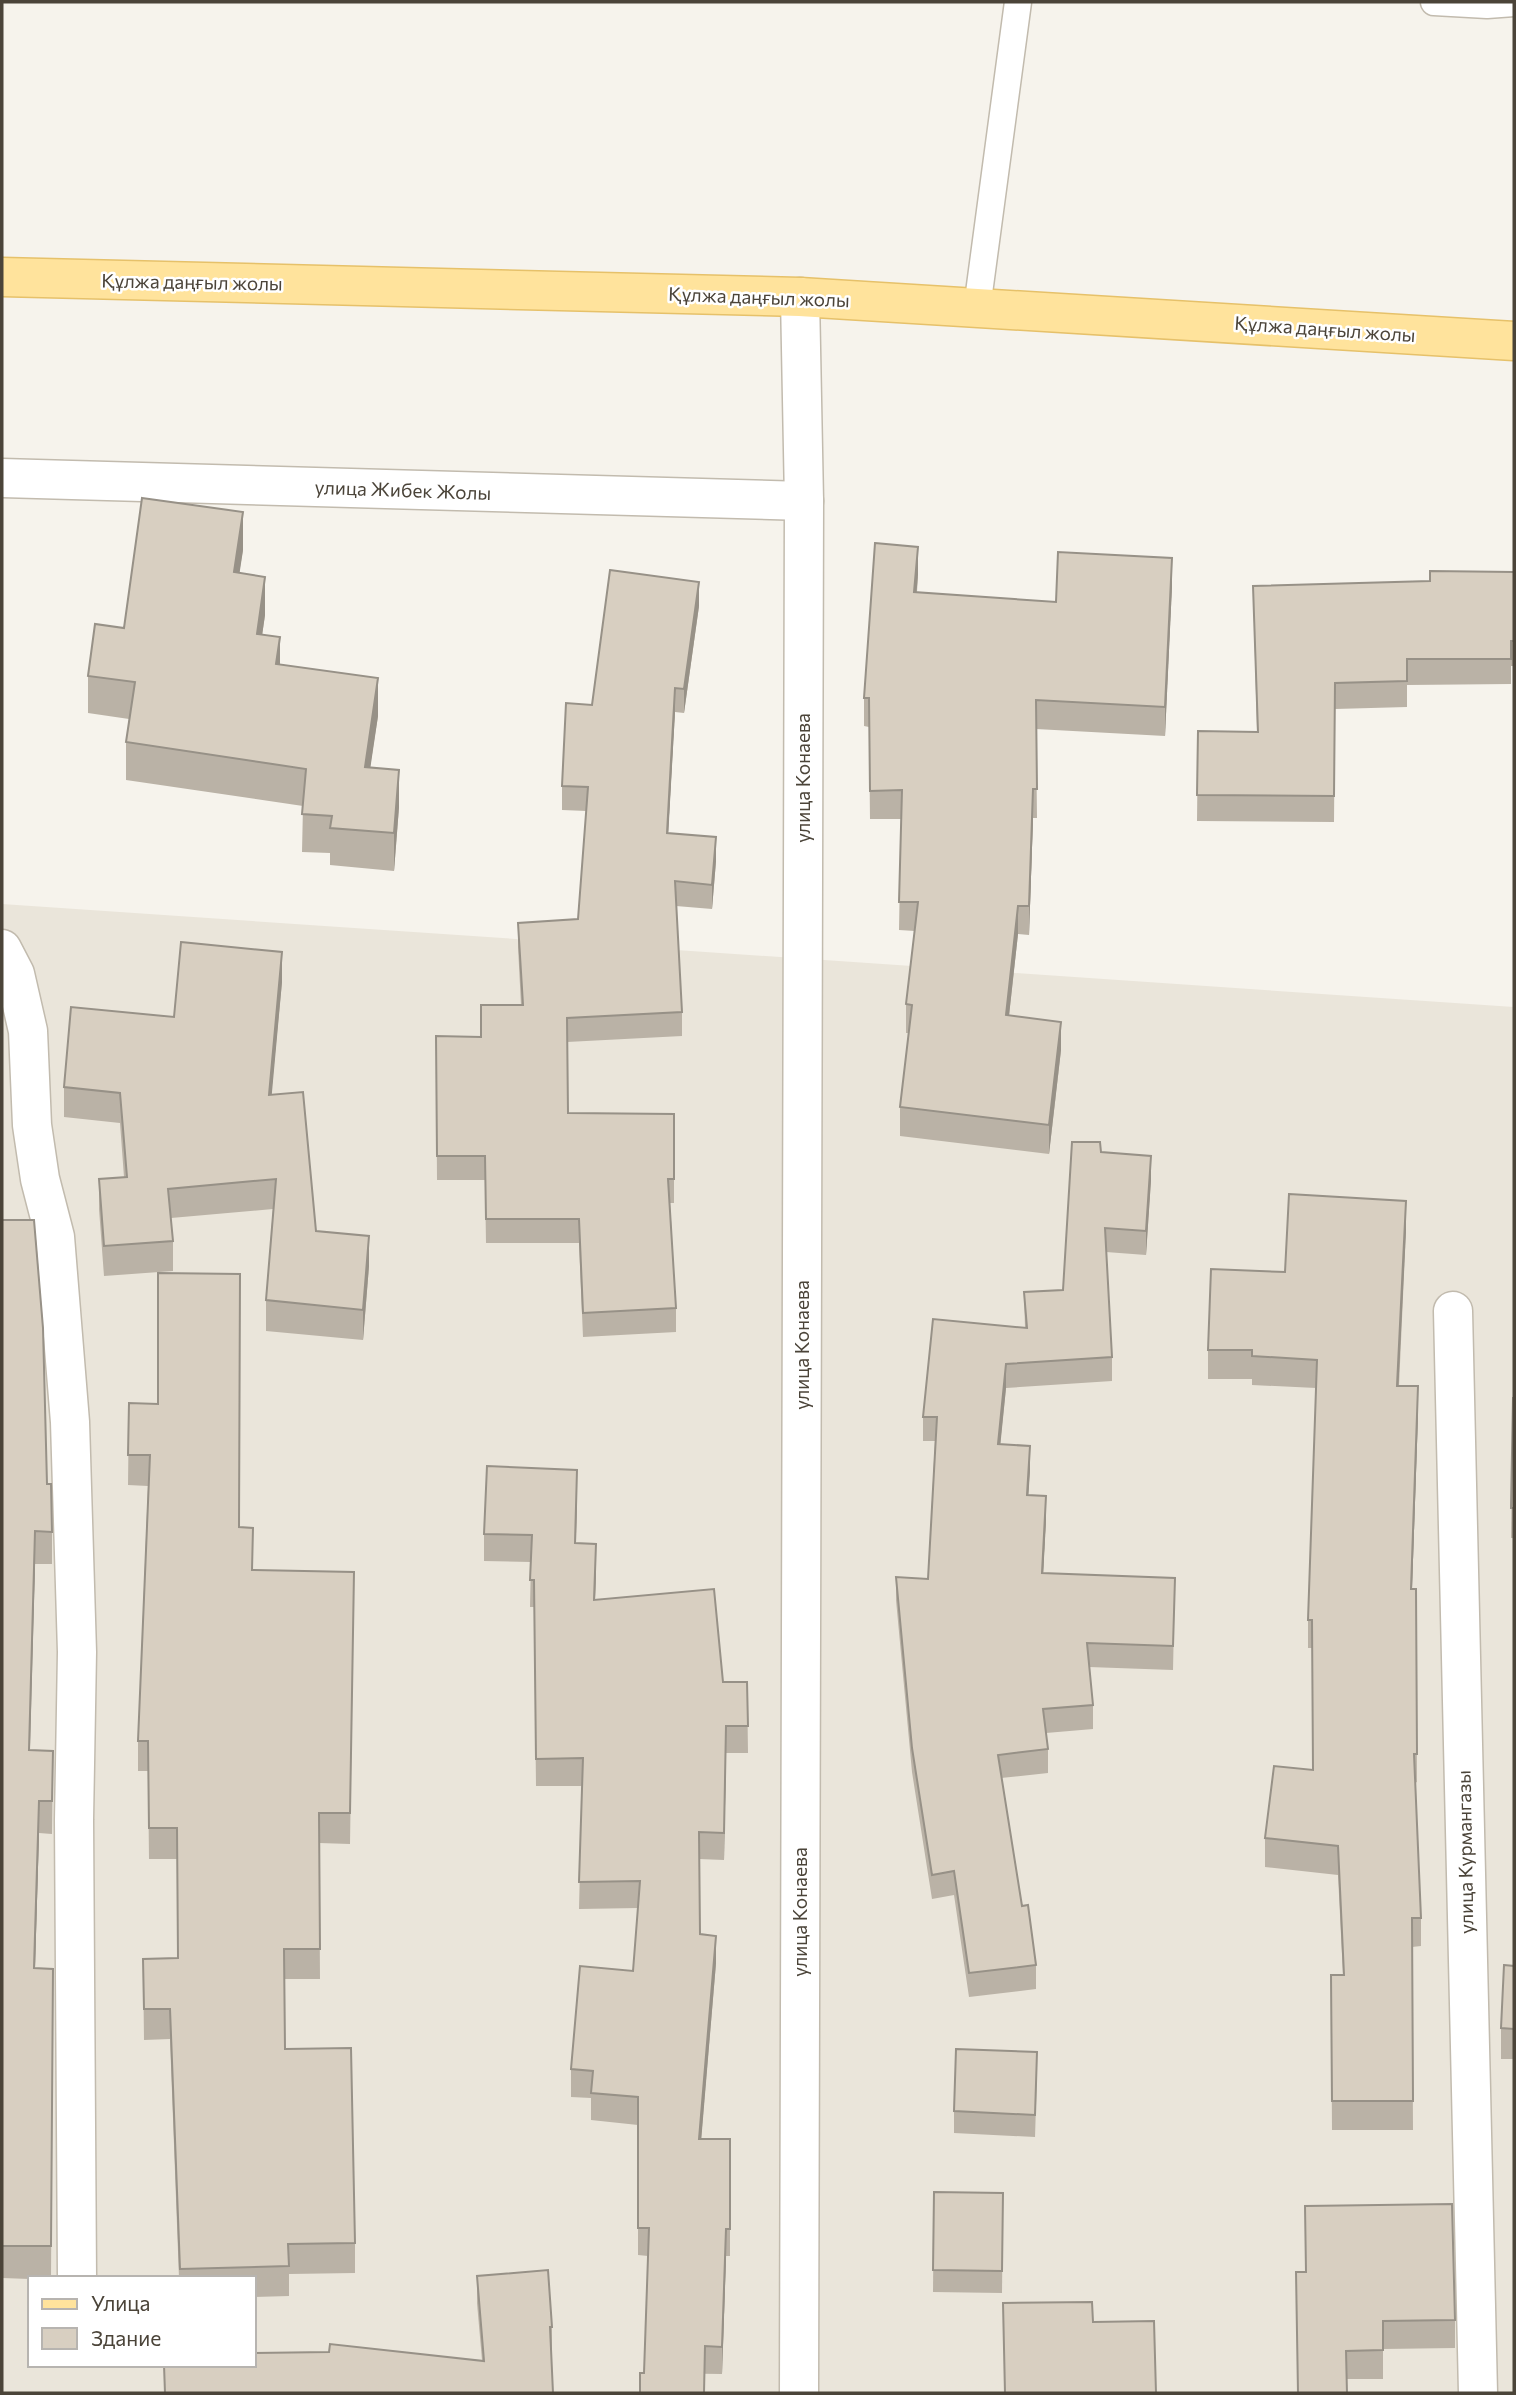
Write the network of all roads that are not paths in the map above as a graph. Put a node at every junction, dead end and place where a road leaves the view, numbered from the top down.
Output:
1 (1018, 2) edge
2 (1434, 2) edge
3 (1514, 3) edge
4 (2, 277) edge
5 (800, 297) junction
6 (976, 308) junction
7 (1514, 341) edge
8 (2, 478) edge
9 (804, 501) junction
10 (2, 949) edge
11 (1452, 1311) dead end
12 (77, 2276) edge
13 (799, 2393) edge
14 (1478, 2393) edge

1 - 6 lane
2 - 3 lane
4 - 5 main road, Құлжа даңғыл жолы
5 - 6 main road, Құлжа даңғыл жолы
5 - 9 street, улица Конаева
6 - 7 main road, Құлжа даңғыл жолы
8 - 9 street, улица Жибек Жолы
9 - 13 street, улица Конаева
10 - 12 street
11 - 14 street, улица Курмангазы

